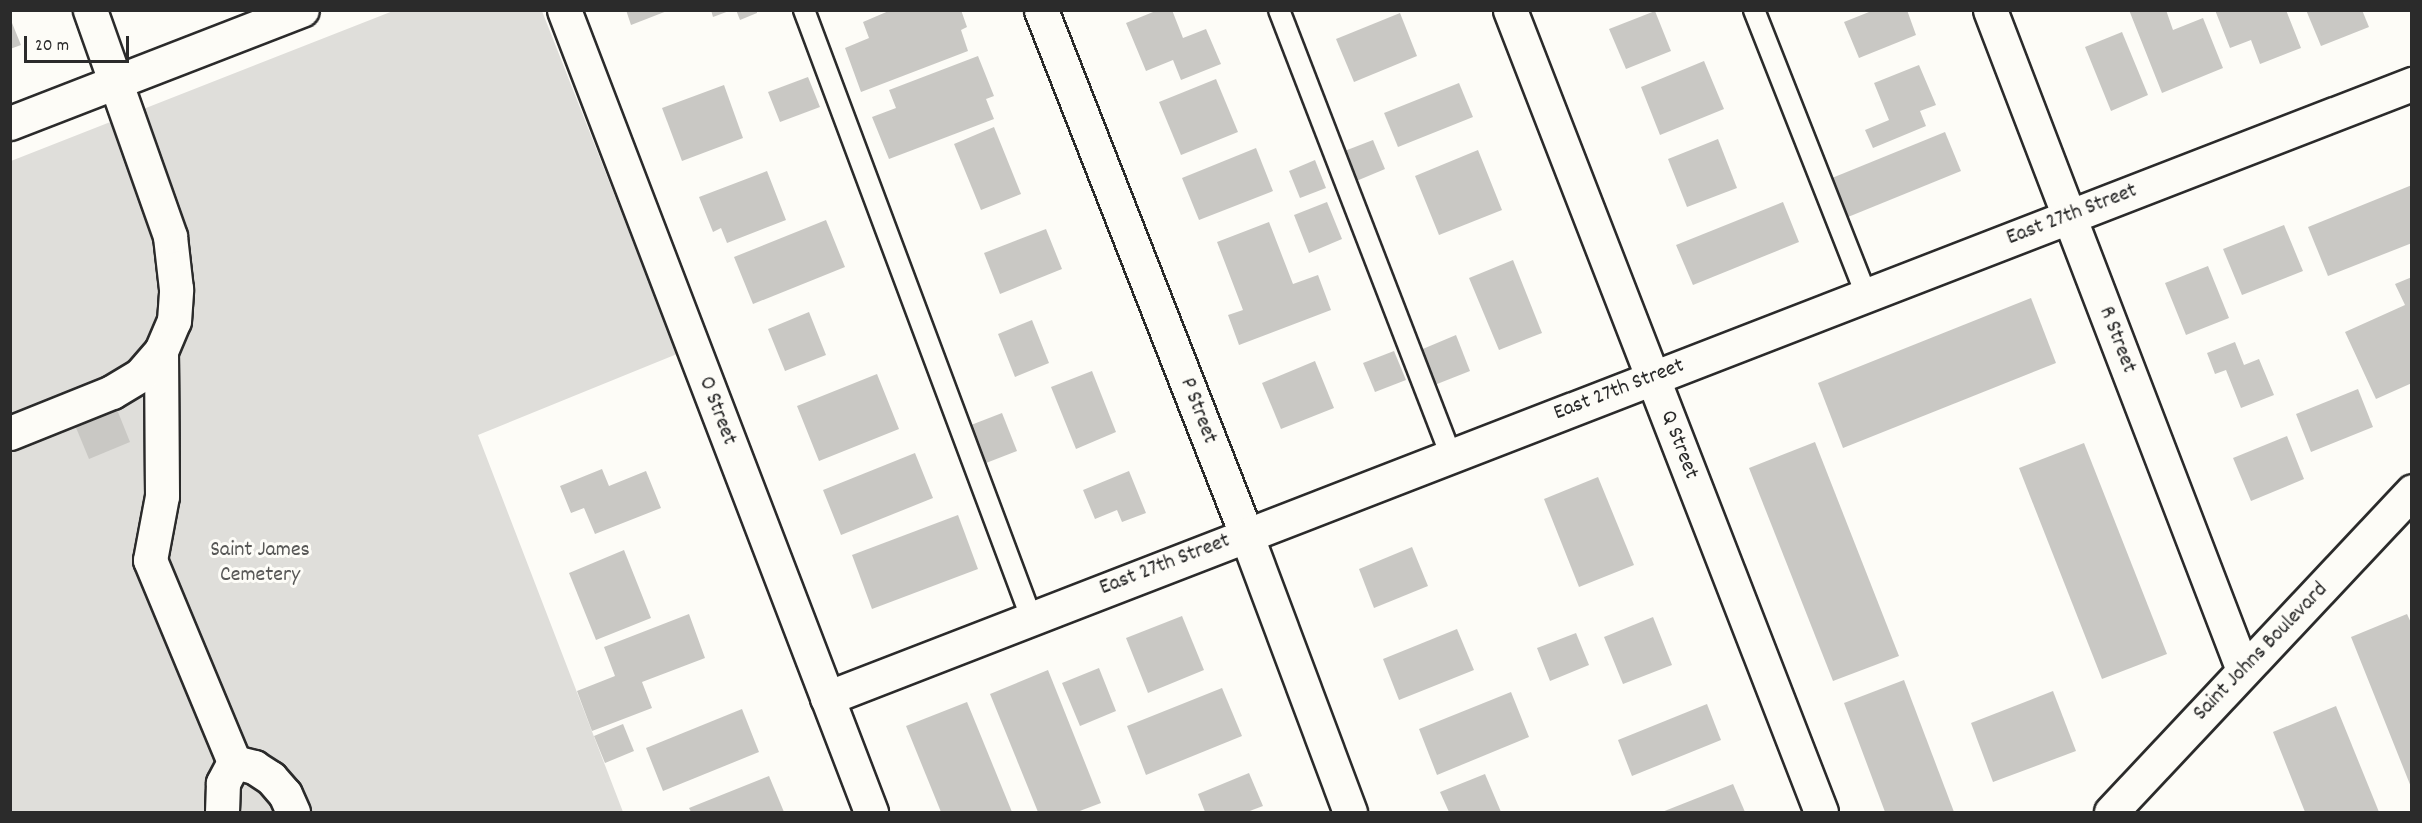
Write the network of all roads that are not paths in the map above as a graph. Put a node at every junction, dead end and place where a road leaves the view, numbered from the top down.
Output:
1 (90, 10) edge
2 (302, 10) edge
3 (564, 10) edge
4 (804, 10) edge
5 (1041, 10) edge
6 (1280, 10) edge
7 (1510, 10) edge
8 (1755, 10) edge
9 (1992, 11) edge
10 (118, 82) junction
11 (2412, 84) edge
12 (10, 123) edge
13 (2069, 216) junction
14 (1866, 294) junction
15 (161, 351) junction
16 (1653, 377) junction
17 (10, 433) edge
18 (1451, 455) junction
19 (2412, 491) edge
20 (1246, 534) junction
21 (1030, 617) junction
22 (2244, 670) junction
23 (827, 698) junction
24 (234, 762) junction
25 (2115, 811) edge
26 (222, 813) edge
27 (292, 813) edge
28 (871, 813) edge
29 (1350, 813) edge
30 (1821, 813) edge

1 - 10 street
2 - 10 street
3 - 23 street, O Street
4 - 21 lane
5 - 20 street, P Street
6 - 18 lane
7 - 16 street, Q Street
8 - 14 lane
9 - 13 street, R Street
10 - 12 street
10 - 15 street
11 - 13 street, East 27th Street
13 - 14 street, East 27th Street
13 - 22 street, R Street
14 - 16 street, East 27th Street
15 - 17 street
15 - 24 street
16 - 18 street, East 27th Street
16 - 30 street, Q Street
18 - 20 street, East 27th Street
19 - 22 street, Saint Johns Boulevard
20 - 21 street, East 27th Street
20 - 29 street, P Street
21 - 23 street, East 27th Street
22 - 25 street, Saint Johns Boulevard
23 - 28 street, O Street
24 - 26 street
24 - 27 street

